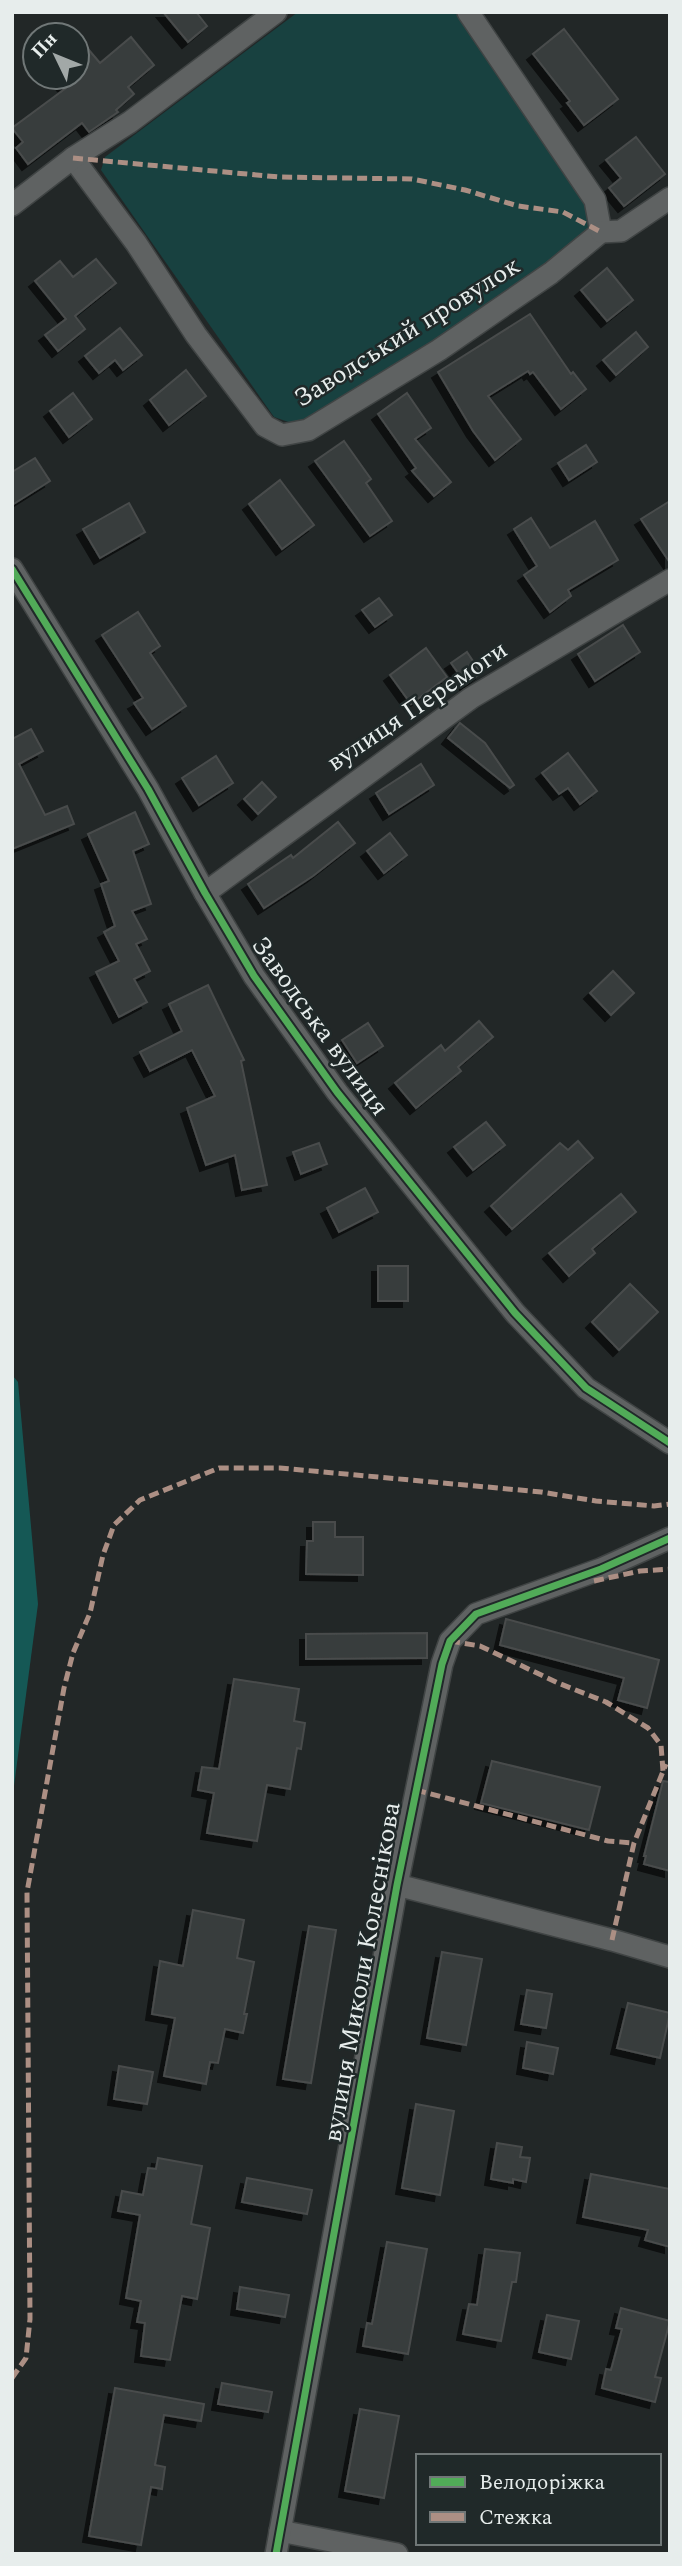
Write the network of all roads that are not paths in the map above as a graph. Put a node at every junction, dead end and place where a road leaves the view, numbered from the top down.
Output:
1 (276, 12) edge
2 (468, 12) edge
3 (73, 158) junction
4 (670, 198) edge
5 (12, 205) edge
6 (601, 232) junction
7 (12, 569) edge
8 (670, 580) edge
9 (205, 893) junction
10 (670, 1443) edge
11 (670, 1538) edge
12 (397, 1885) junction
13 (670, 1957) edge
14 (280, 2531) junction
15 (276, 2554) edge
16 (397, 2554) edge

1 - 3 street
2 - 6 street
3 - 5 street
3 - 6 street, Заводський провулок
4 - 6 street, Заводський провулок
7 - 9 street, Заводська вулиця
8 - 9 street, вулиця Перемоги
9 - 10 street, Заводська вулиця
11 - 12 street, вулиця Миколи Колеснікова
12 - 13 street
12 - 14 street, вулиця Миколи Колеснікова
14 - 15 street, вулиця Миколи Колеснікова
14 - 16 street

